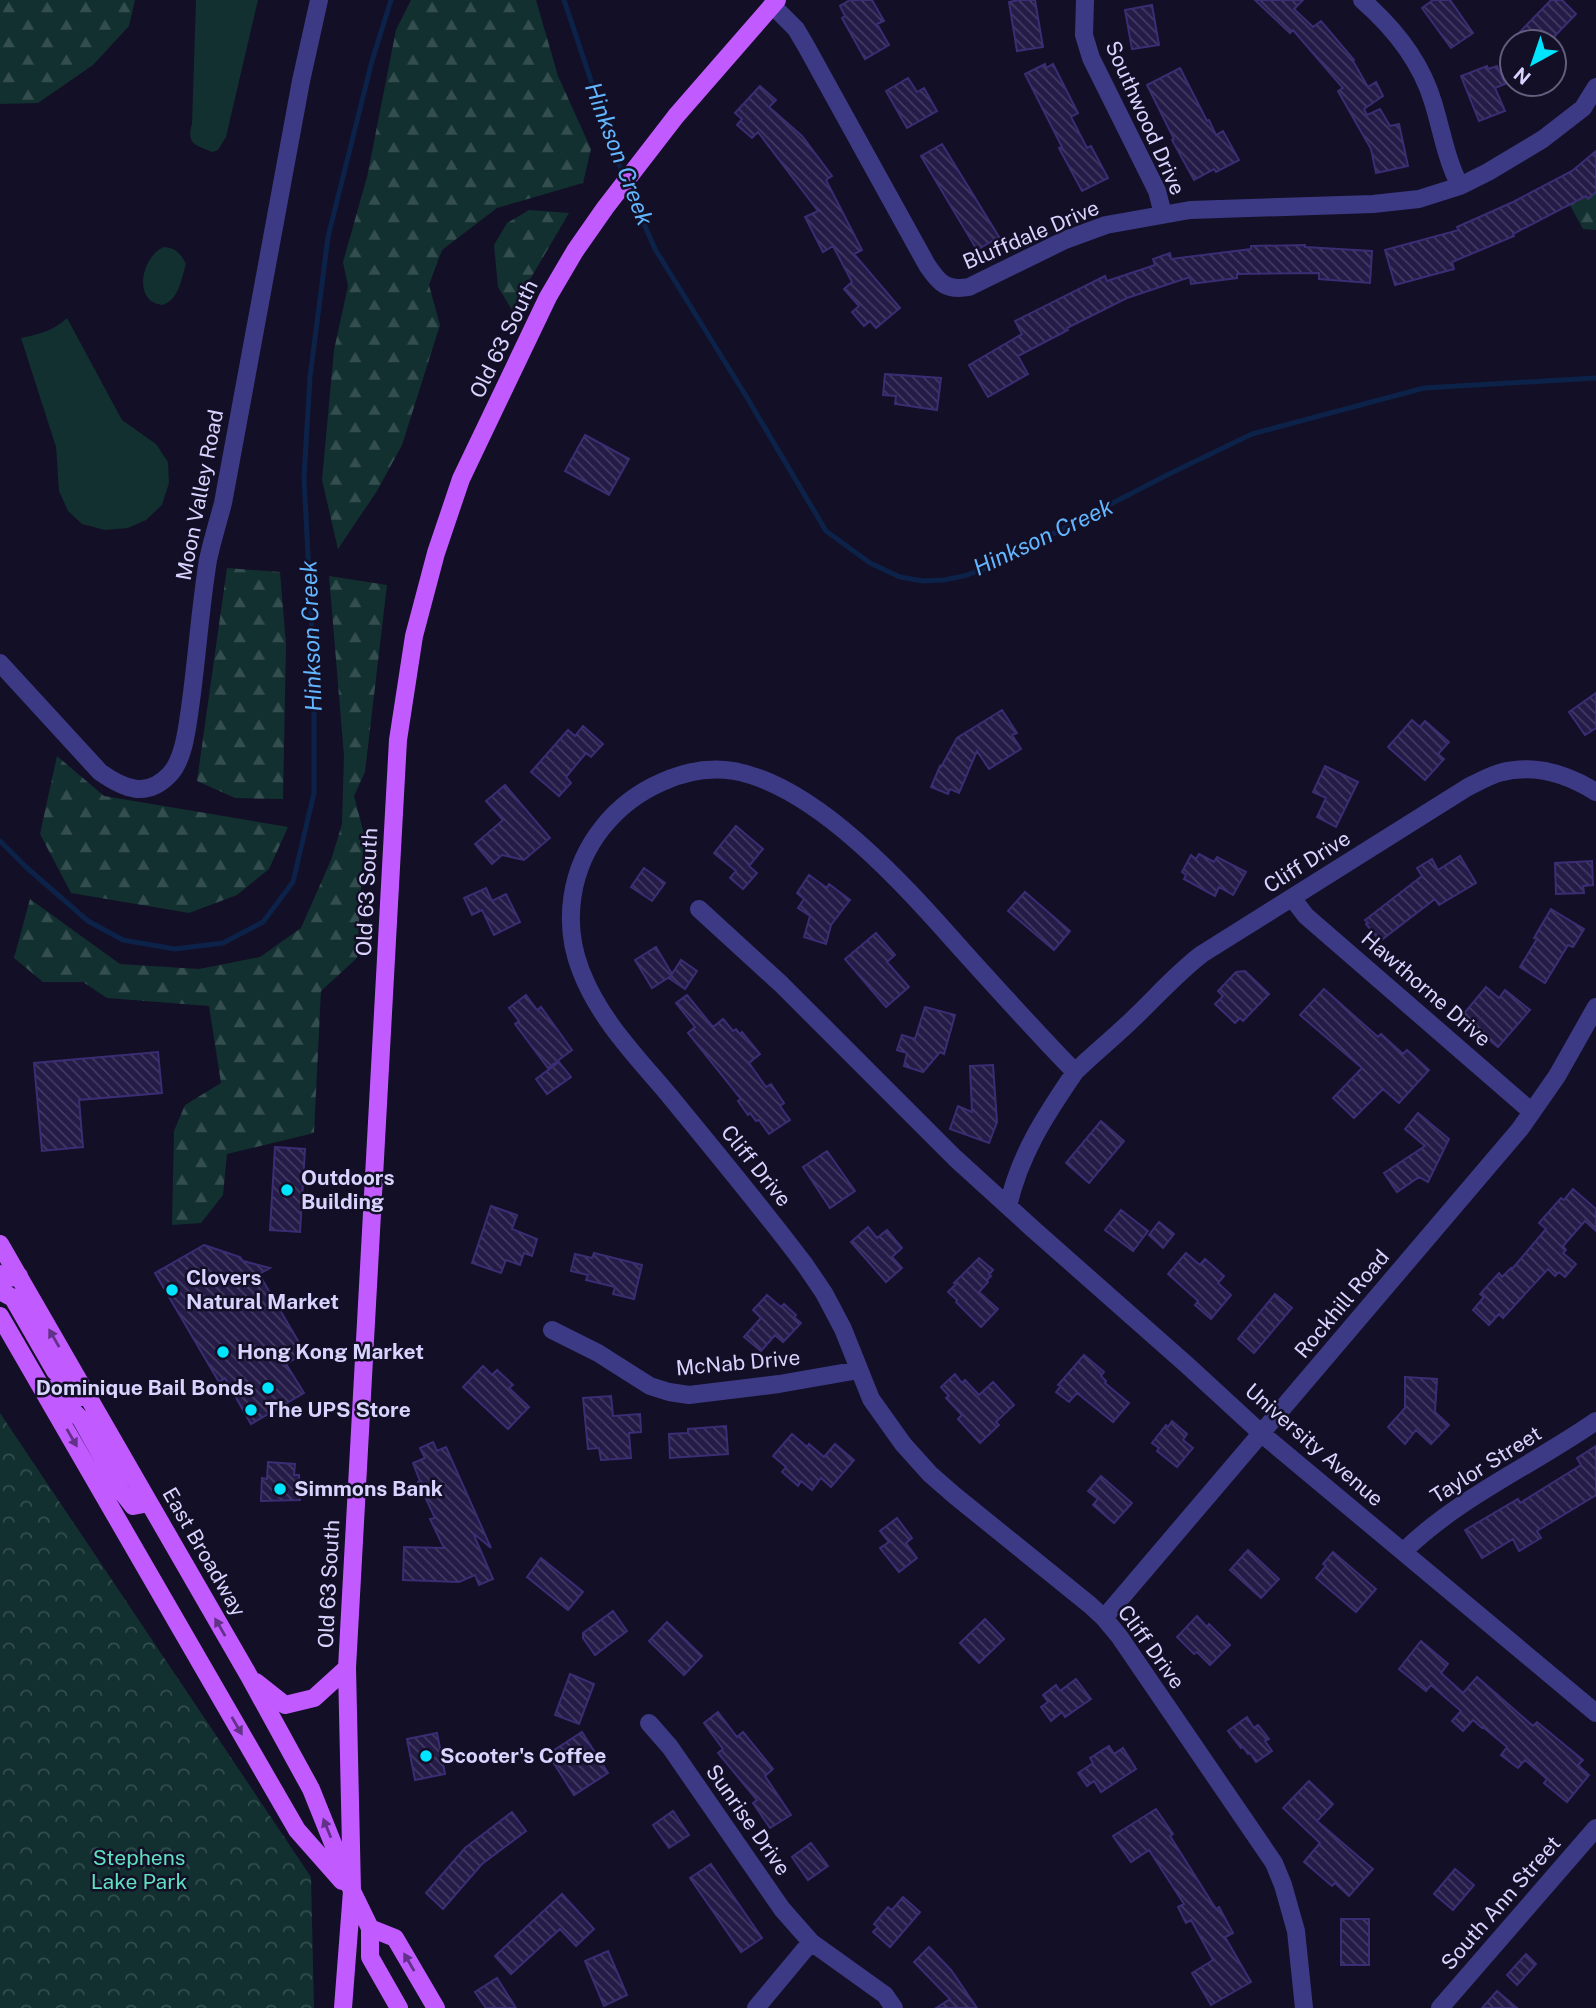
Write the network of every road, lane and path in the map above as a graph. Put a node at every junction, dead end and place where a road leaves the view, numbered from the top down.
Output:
1 (319, 0) edge
2 (1084, 0) edge
3 (1362, 0) edge
4 (774, 3) edge
5 (1596, 87) edge
6 (1460, 186) junction
7 (1163, 214) junction
8 (0, 663) edge
9 (1596, 792) edge
10 (1292, 898) junction
11 (699, 909) dead end
12 (1596, 1006) edge
13 (1075, 1072) junction
14 (1532, 1112) junction
15 (1007, 1206) junction
16 (0, 1244) edge
17 (0, 1274) edge
18 (19, 1276) junction
19 (0, 1292) edge
20 (0, 1316) edge
21 (552, 1330) dead end
22 (859, 1370) junction
23 (34, 1372) junction
24 (95, 1409) junction
25 (1596, 1422) edge
26 (1262, 1434) junction
27 (149, 1503) junction
28 (1404, 1551) junction
29 (1104, 1618) junction
30 (347, 1668) junction
31 (249, 1676) junction
32 (1596, 1713) edge
33 (649, 1723) dead end
34 (1596, 1828) edge
35 (352, 1891) junction
36 (370, 1928) junction
37 (811, 1942) junction
38 (343, 2008) edge
39 (399, 2008) edge
40 (436, 2008) edge
41 (756, 2008) edge
42 (894, 2008) edge
43 (1304, 2008) edge
44 (1440, 2008) edge

1 - 8 street, Moon Valley Road
2 - 7 street, Southwood Drive
3 - 6 street
4 - 7 street, Bluffdale Drive
4 - 30 main road, Old 63 South
5 - 6 street, Bluffdale Drive
6 - 7 street, Bluffdale Drive
9 - 10 street, Cliff Drive
10 - 13 street, Cliff Drive
10 - 14 street, Hawthorne Drive
11 - 15 street, University Avenue
12 - 14 street, Rockhill Road
13 - 15 street, Cliff Drive
13 - 22 street, Cliff Drive
14 - 26 street, Rockhill Road
15 - 26 street, University Avenue
16 - 18 main road, East Broadway
17 - 18 main road
24 -> 18 main road, East Broadway
19 - 24 main road
20 - 23 main road, East Broadway
21 - 22 street, McNab Drive
22 - 29 street, Cliff Drive
23 - 27 main road
23 -> 35 main road, East Broadway
24 - 27 main road, East Broadway
25 - 28 street, Taylor Street
26 - 28 street, University Avenue
26 - 29 street, Rockhill Road
31 -> 27 main road, East Broadway
28 - 32 street, University Avenue
29 - 43 street, Cliff Drive
30 - 31 main road
30 - 35 main road, Old 63 South
35 -> 31 main road, East Broadway
33 - 37 street, Sunrise Drive
34 - 44 street, South Ann Street
35 - 36 main road, East Broadway
35 - 38 main road, Old 63 South
36 - 39 main road, East Broadway
40 -> 36 main road
37 - 41 street
37 - 42 street, Sunrise Drive

